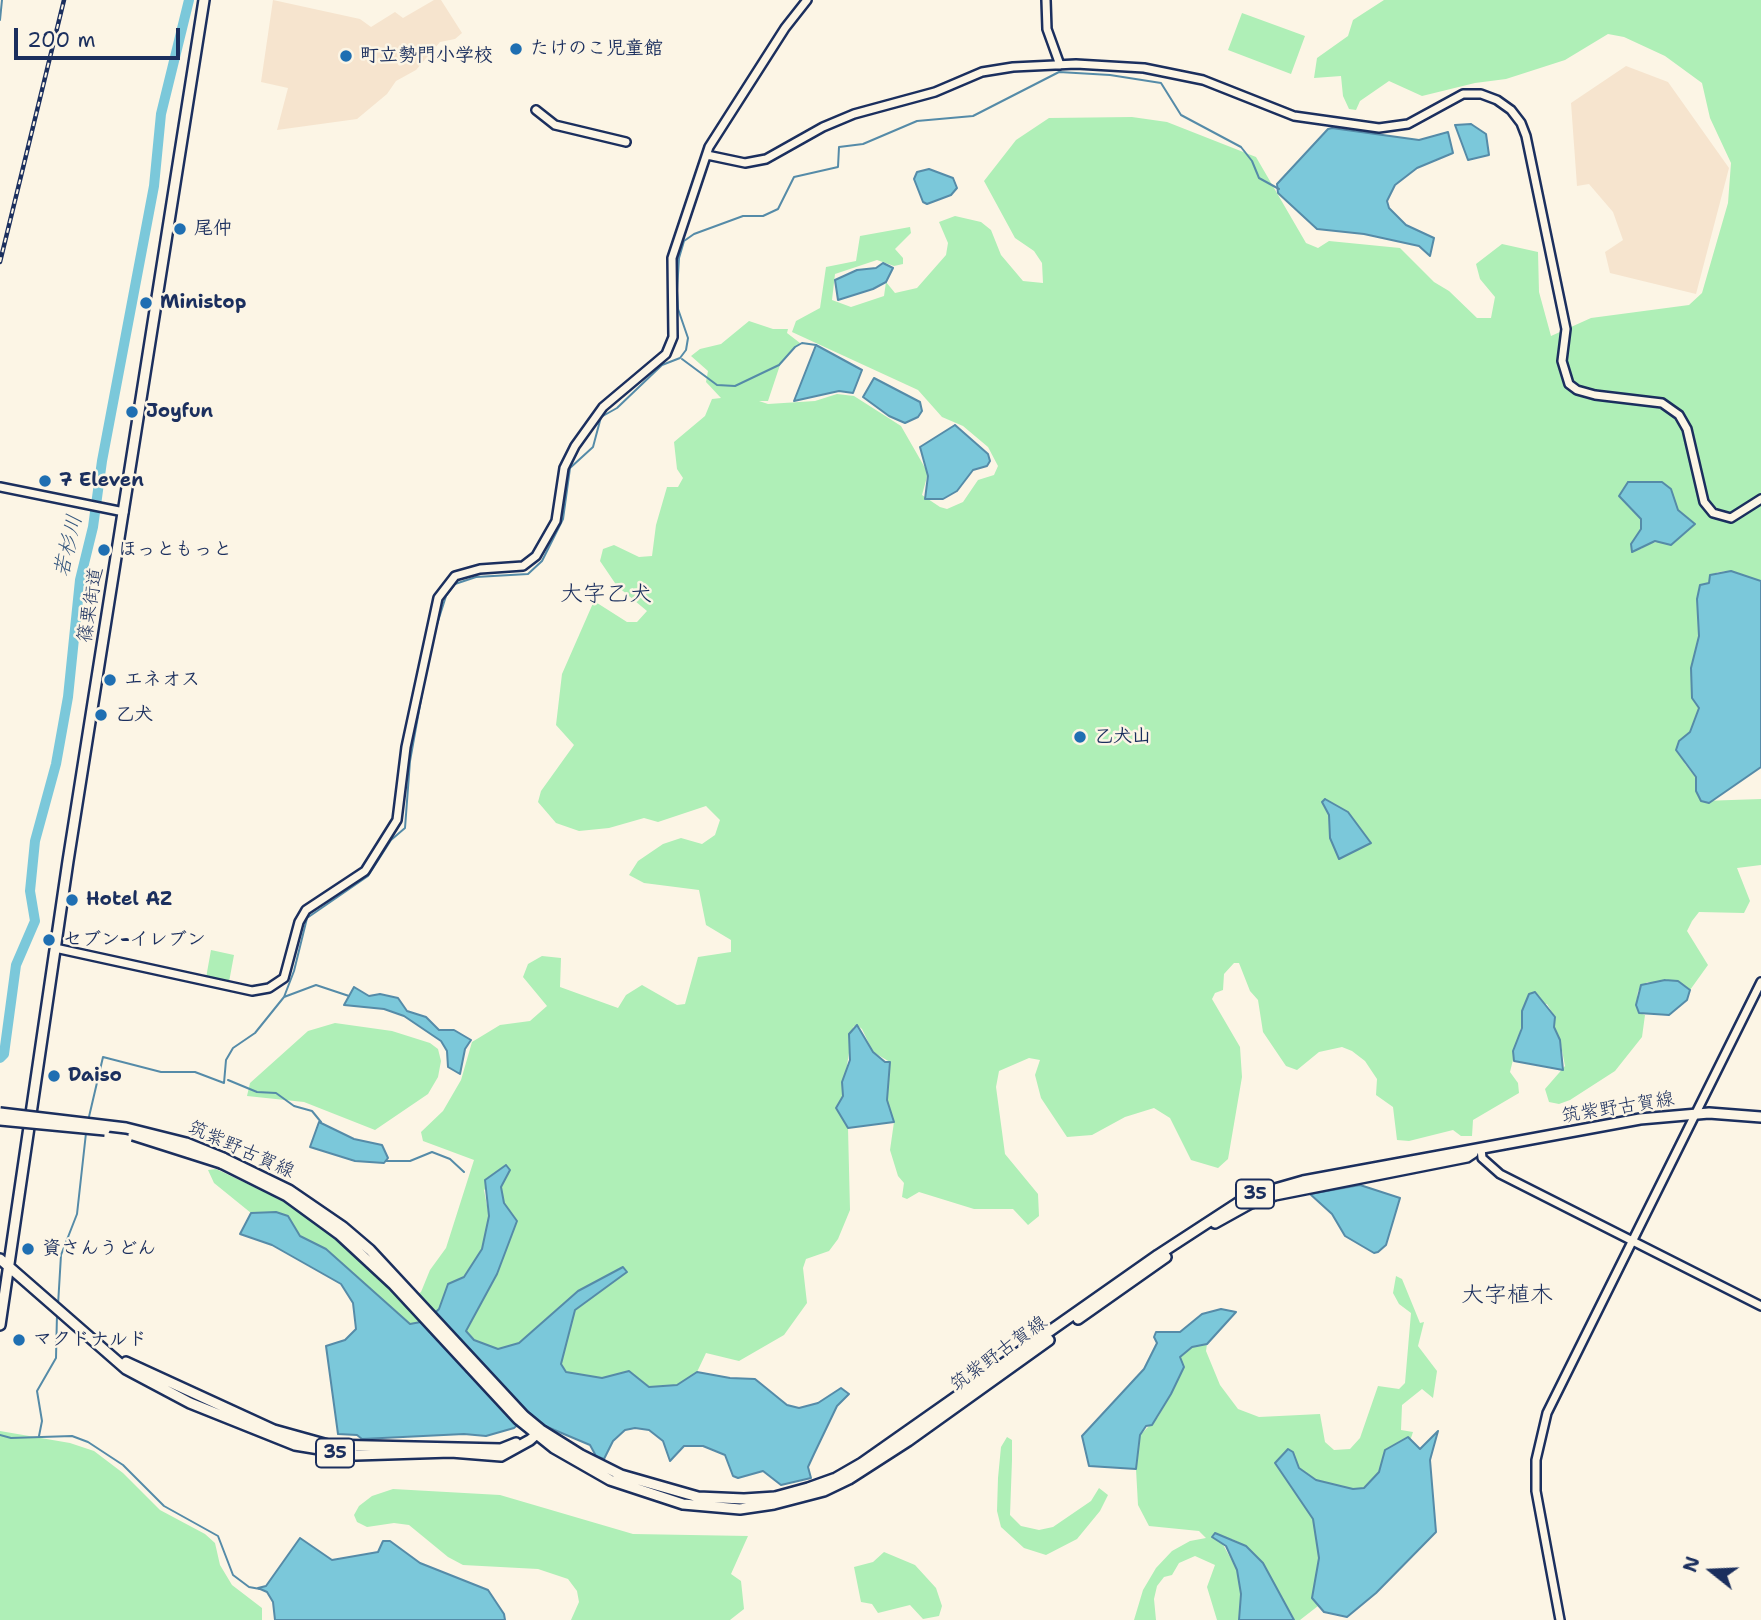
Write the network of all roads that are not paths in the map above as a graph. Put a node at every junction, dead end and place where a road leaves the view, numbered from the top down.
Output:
1 (204, 0) edge
2 (807, 0) edge
3 (1046, 0) edge
4 (1060, 65) junction
5 (536, 110) dead end
6 (626, 142) dead end
7 (707, 155) junction
8 (0, 487) edge
9 (1761, 499) edge
10 (124, 512) junction
11 (55, 948) junction
12 (1761, 982) edge
13 (1696, 1113) junction
14 (0, 1114) edge
15 (1761, 1118) edge
16 (0, 1120) edge
17 (1481, 1148) junction
18 (222, 1161) junction
19 (1632, 1241) junction
20 (0, 1259) edge
21 (9, 1266) junction
22 (1761, 1306) edge
23 (0, 1325) edge
24 (537, 1432) junction
25 (1560, 1620) edge

1 - 10 main road, 篠栗街道
2 - 7 street
3 - 4 street
4 - 7 street
4 - 9 street
5 - 6 street
7 - 11 street
8 - 10 street
10 - 11 main road, 篠栗街道
11 - 21 main road, 篠栗街道
12 - 13 street
13 - 15 main road, 筑紫野古賀線 / 35
13 - 17 main road, 筑紫野古賀線 / 35
13 - 19 street
14 - 18 main road, 筑紫野古賀線 / 35, bridge
16 - 18 main road, 筑紫野古賀線 / 35, bridge
17 - 19 street
17 - 24 main road, 筑紫野古賀線 / 35
18 - 24 main road, 筑紫野古賀線 / 35
19 - 22 street
19 - 25 street
20 - 21 main road, 35
21 - 23 main road, 篠栗街道
21 - 24 main road, 35

